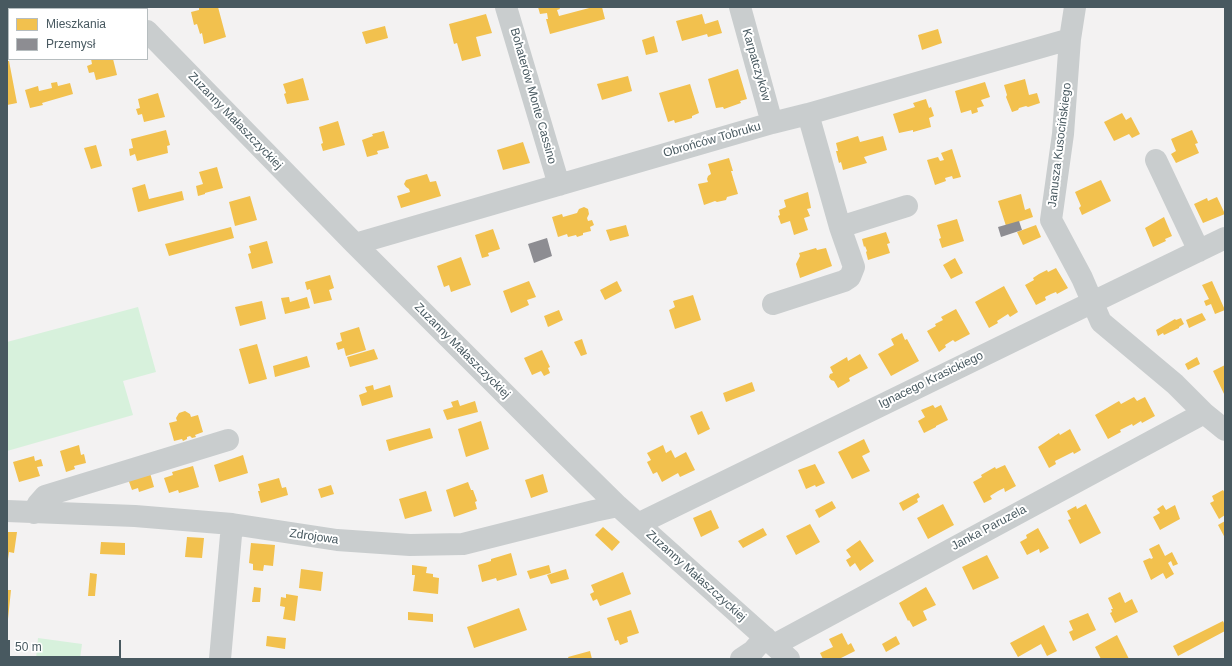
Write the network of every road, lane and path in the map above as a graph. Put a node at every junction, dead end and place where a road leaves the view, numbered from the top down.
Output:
1 (506, 7) edge
2 (740, 7) edge
3 (1074, 7) edge
4 (148, 32) edge
5 (1070, 39) junction
6 (808, 114) junction
7 (772, 122) junction
8 (1156, 160) dead end
9 (559, 185) junction
10 (907, 206) dead end
11 (840, 226) junction
12 (1225, 238) edge
13 (355, 244) junction
14 (1199, 251) junction
15 (1093, 302) junction
16 (773, 304) dead end
17 (1204, 413) junction
18 (1225, 430) edge
19 (228, 440) dead end
20 (618, 506) junction
21 (7, 511) edge
22 (34, 513) junction
23 (232, 524) junction
24 (638, 524) junction
25 (776, 647) edge
26 (220, 659) edge
27 (741, 659) edge

1 - 9 street, Bohaterów Monte Cassino
2 - 7 street, Karpatczyków
3 - 5 street, Janusza Kusocińskiego
4 - 13 street, Zuzanny Małaszczyckiej
5 - 6 street, Obrońców Tobruku
5 - 15 street, Janusza Kusocińskiego
6 - 7 street, Obrońców Tobruku
6 - 11 street
7 - 9 street, Obrońców Tobruku
8 - 14 street
9 - 13 street, Obrońców Tobruku
10 - 11 street
11 - 16 street
12 - 14 street, Ignacego Krasickiego
13 - 20 street, Zuzanny Małaszczyckiej
14 - 15 street, Ignacego Krasickiego
15 - 17 street, Janusza Kusocińskiego
15 - 24 street, Ignacego Krasickiego
17 - 18 street, Janusza Kusocińskiego
17 - 25 street, Janka Paruzela
19 - 22 street
20 - 23 street, Zdrojowa
20 - 24 street, Zuzanny Małaszczyckiej
21 - 22 street, Zdrojowa
22 - 23 street, Zdrojowa
23 - 26 street
24 - 25 street, Zuzanny Małaszczyckiej
25 - 27 street, Janka Paruzela

